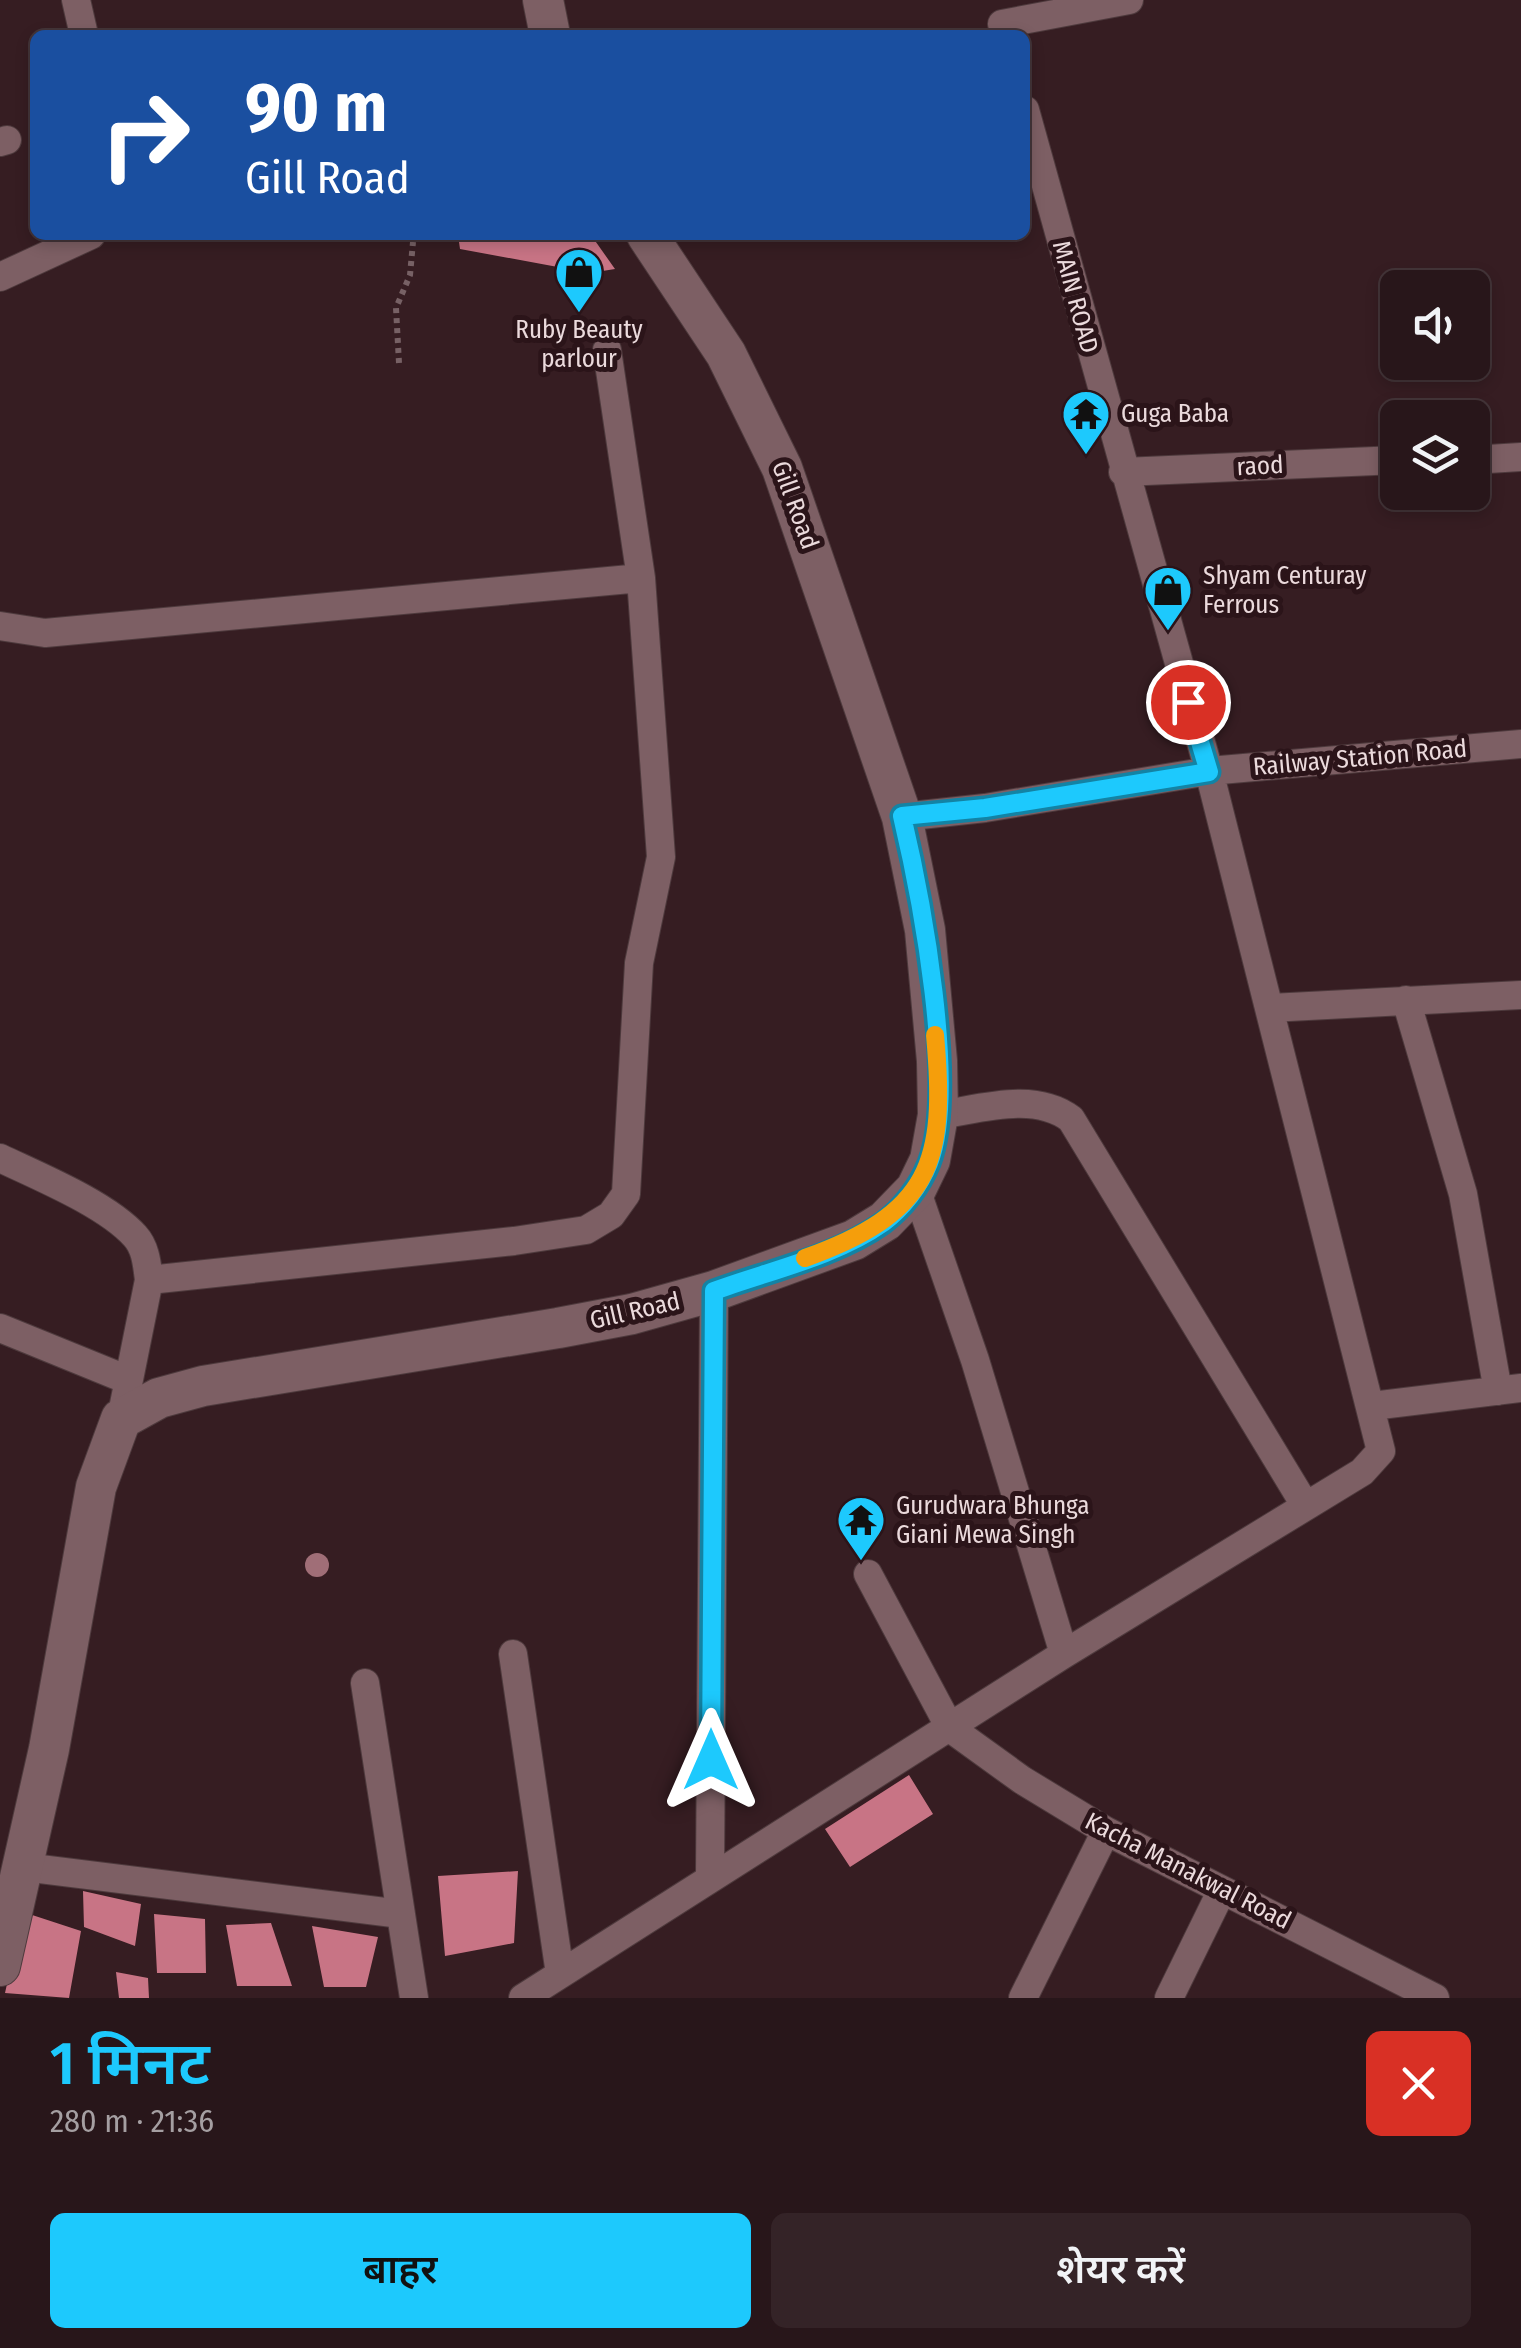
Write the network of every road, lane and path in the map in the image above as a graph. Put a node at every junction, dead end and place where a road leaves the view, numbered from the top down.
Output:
1 (76, 0) edge
2 (543, 0) edge
3 (1129, 0) edge
4 (1000, 20) edge
5 (83, 30) edge
6 (549, 30) edge
7 (1030, 128) edge
8 (81, 240) edge
9 (650, 240) edge
10 (413, 242) dead end
11 (0, 278) edge
12 (607, 350) dead end
13 (399, 363) dead end
14 (1521, 457) edge
15 (1490, 459) edge
16 (1380, 461) edge
17 (1123, 472) junction
18 (641, 578) junction
19 (0, 626) edge
20 (1521, 744) edge
21 (1209, 772) junction
22 (902, 816) junction
23 (1521, 995) edge
24 (1406, 1000) junction
25 (1269, 1008) junction
26 (938, 1115) junction
27 (0, 1158) edge
28 (916, 1189) junction
29 (149, 1280) junction
30 (714, 1291) junction
31 (0, 1328) edge
32 (128, 1380) junction
33 (1509, 1390) edge
34 (1372, 1406) junction
35 (121, 1419) junction
36 (1305, 1505) junction
37 (868, 1574) dead end
38 (513, 1654) dead end
39 (1064, 1654) junction
40 (365, 1684) dead end
41 (950, 1728) junction
42 (1106, 1830) junction
43 (24, 1868) junction
44 (710, 1876) junction
45 (1222, 1890) junction
46 (401, 1914) junction
47 (0, 1966) edge
48 (560, 1974) junction
49 (414, 1998) edge
50 (523, 1998) edge
51 (1023, 1998) edge
52 (1169, 1998) edge
53 (1435, 1998) edge

1 - 5 street
2 - 6 street
3 - 4 street
7 - 17 street, MAIN ROAD
8 - 11 street
9 - 22 street, Gill Road
10 - 13 path
12 - 18 street
14 - 15 street
16 - 17 street, raod
17 - 21 street, MAIN ROAD
18 - 19 street
18 - 29 street
20 - 21 street, Railway Station Road
21 - 22 street, Railway Station Road
21 - 25 street, MAIN ROAD
22 - 26 street, Gill Road
23 - 24 street
24 - 25 street
24 - 33 street
25 - 34 street, MAIN ROAD
26 - 28 street, Gill Road
26 - 36 street
27 - 29 street
28 - 30 street, Gill Road
28 - 39 street
29 - 32 street
30 - 35 street, Gill Road
30 - 44 street
31 - 32 street
32 - 35 street
33 - 34 street
34 - 36 street, MAIN ROAD
35 - 43 street
36 - 39 street
37 - 41 street
38 - 48 street
39 - 41 street
40 - 46 street
41 - 42 street, Kacha Manakwal Road
41 - 44 street
42 - 45 street, Kacha Manakwal Road
42 - 51 street
43 - 46 street
43 - 47 street
44 - 48 street
45 - 52 street
45 - 53 street, Kacha Manakwal Road
46 - 49 street
48 - 50 street

